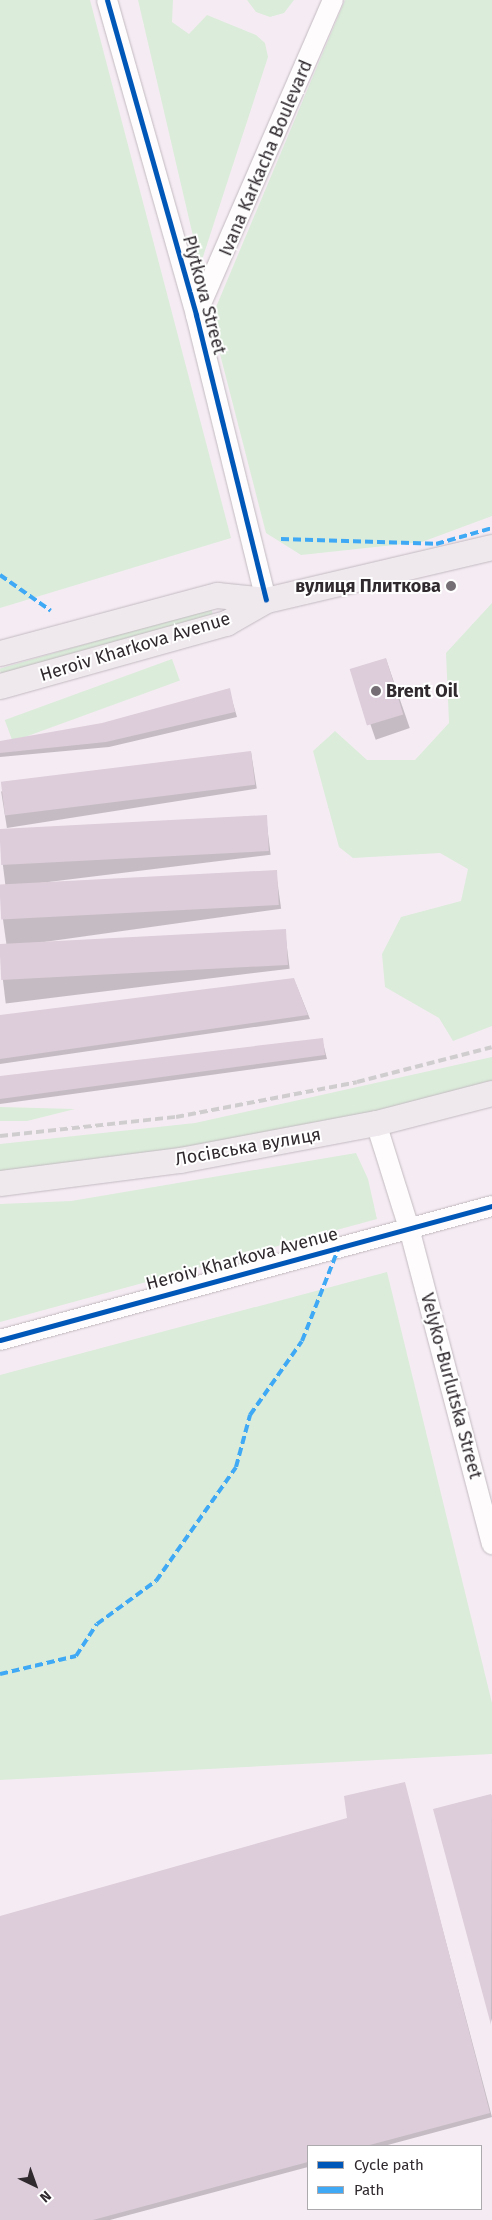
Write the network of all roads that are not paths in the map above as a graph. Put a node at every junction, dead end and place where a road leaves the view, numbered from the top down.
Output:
1 (107, 0) edge
2 (333, 0) edge
3 (196, 314) junction
4 (492, 547) edge
5 (266, 600) junction
6 (0, 653) edge
7 (0, 686) edge
8 (492, 1093) edge
9 (376, 1123) junction
10 (0, 1183) edge
11 (492, 1206) edge
12 (409, 1228) junction
13 (0, 1340) edge
14 (492, 1544) edge

1 - 3 street, Plytkova Street
2 - 3 street, Ivana Karkacha Boulevard
3 - 5 street, Plytkova Street
4 - 5 main road, Heroiv Kharkova Avenue
5 - 6 main road, Heroiv Kharkova Avenue
5 - 7 main road, Heroiv Kharkova Avenue
8 - 9 main road, Лосівська вулиця
9 - 10 main road, Лосівська вулиця
9 - 12 street
11 - 12 street, Heroiv Kharkova Avenue
12 - 13 street, Heroiv Kharkova Avenue
12 - 14 street, Velyko-Burlutska Street

